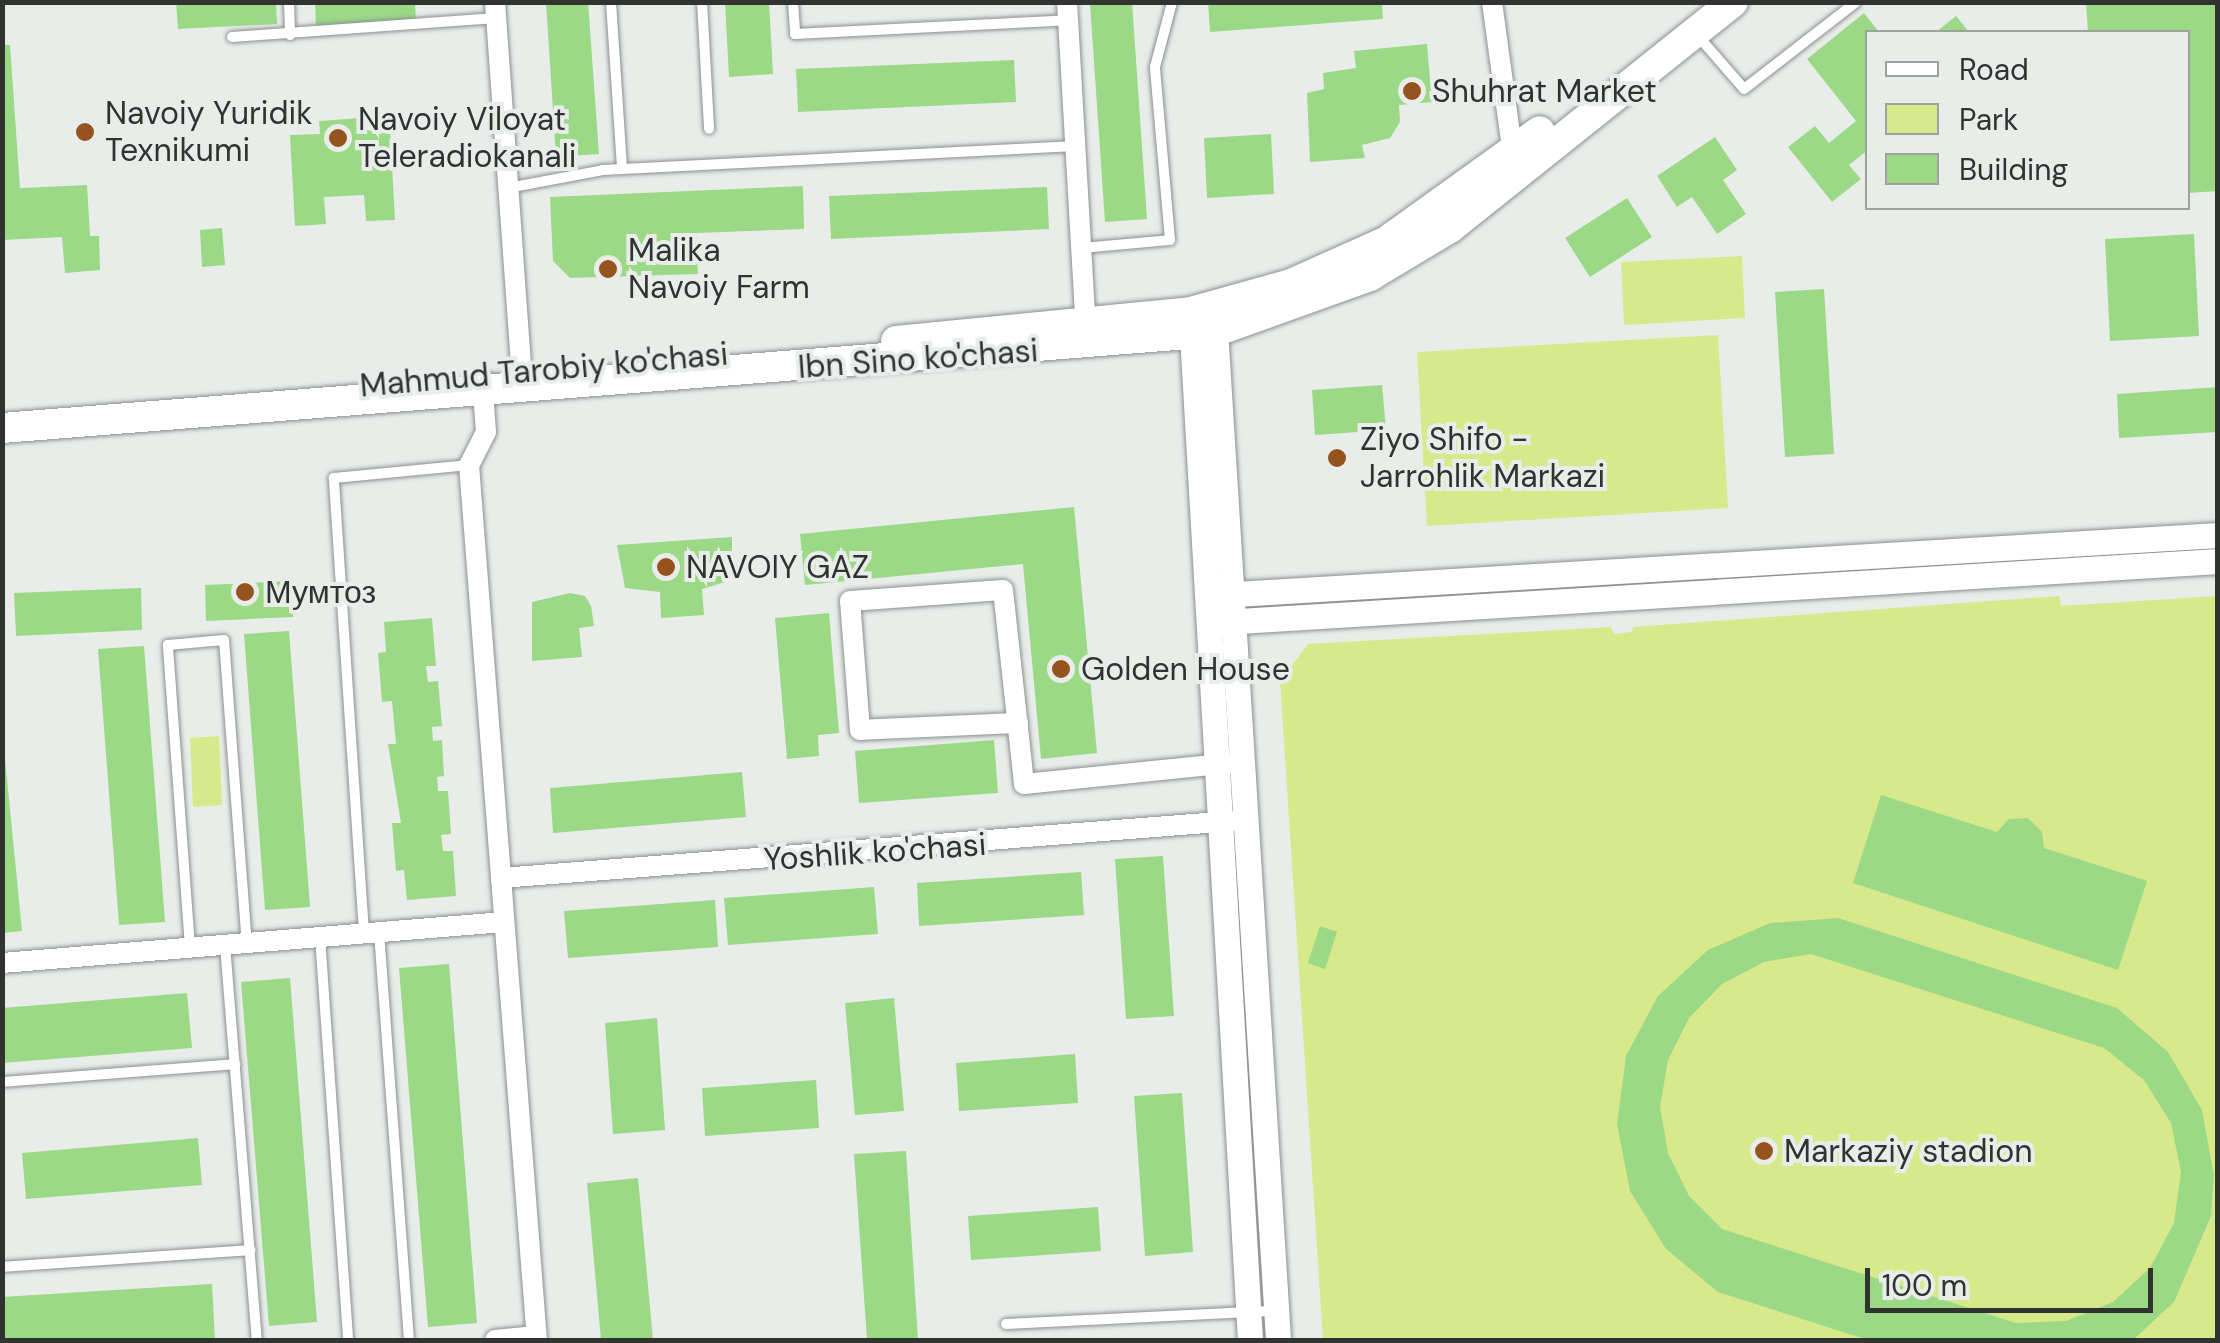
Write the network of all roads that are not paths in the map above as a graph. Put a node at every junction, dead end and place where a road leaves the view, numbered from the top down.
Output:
1 (289, 2) edge
2 (610, 2) edge
3 (702, 2) edge
4 (793, 2) edge
5 (1172, 2) edge
6 (1492, 2) edge
7 (1704, 2) edge
8 (1733, 2) edge
9 (1856, 2) edge
10 (495, 10) edge
11 (1067, 12) edge
12 (1696, 32) junction
13 (290, 35) junction
14 (232, 37) dead end
15 (709, 129) dead end
16 (1075, 146) junction
17 (1515, 164) junction
18 (622, 169) junction
19 (508, 188) junction
20 (1081, 248) junction
21 (1203, 321) junction
22 (1086, 335) junction
23 (523, 381) junction
24 (482, 386) junction
25 (2, 408) edge
26 (2, 428) edge
27 (468, 466) junction
28 (2218, 535) edge
29 (2092, 555) junction
30 (2218, 561) edge
31 (1223, 608) junction
32 (1018, 723) junction
33 (1233, 763) junction
34 (1236, 820) junction
35 (500, 878) junction
36 (504, 922) junction
37 (371, 932) junction
38 (320, 936) junction
39 (236, 943) junction
40 (190, 948) junction
41 (2, 963) edge
42 (235, 1064) junction
43 (2, 1082) edge
44 (250, 1250) junction
45 (2, 1266) edge
46 (1276, 1310) junction
47 (1248, 1312) junction
48 (1006, 1324) dead end
49 (536, 1338) edge
50 (256, 1340) edge
51 (348, 1340) edge
52 (409, 1340) edge
53 (495, 1340) edge
54 (1250, 1340) edge
55 (1278, 1340) edge

1 - 13 lane
2 - 18 lane
3 - 15 lane
4 - 11 lane
5 - 20 lane
6 - 17 street
7 - 17 main road, Mahmud Tarobiy ko'chasi
8 - 12 main road
9 - 12 lane
10 - 13 lane
10 - 19 street
11 - 16 street
12 - 17 main road
13 - 14 lane
16 - 18 lane
16 - 20 street
17 - 21 main road, Mahmud Tarobiy ko'chasi
18 - 19 lane
19 - 23 street
20 - 22 street
21 - 22 main road, Mahmud Tarobiy ko'chasi
21 - 31 street
22 - 23 main road, Mahmud Tarobiy ko'chasi
23 - 24 main road, Mahmud Tarobiy ko'chasi
24 - 25 main road, Mahmud Tarobiy ko'chasi
24 - 26 main road
24 - 27 street
27 - 35 street
27 - 37 lane
28 - 29 street
29 - 30 street
29 - 31 street
31 - 33 street
32 - 32 street
32 - 33 street
33 - 34 street
34 - 35 street, Yoshlik ko'chasi
34 - 46 street
34 - 47 street
35 - 36 street
36 - 37 street
36 - 49 street
37 - 38 street
37 - 52 lane
38 - 39 street
38 - 51 lane
39 - 40 street
39 - 40 lane
39 - 42 lane
40 - 41 street
42 - 43 lane
42 - 44 lane
44 - 45 lane
44 - 50 lane
46 - 47 lane
46 - 55 street
47 - 48 lane
47 - 54 street
49 - 53 street

